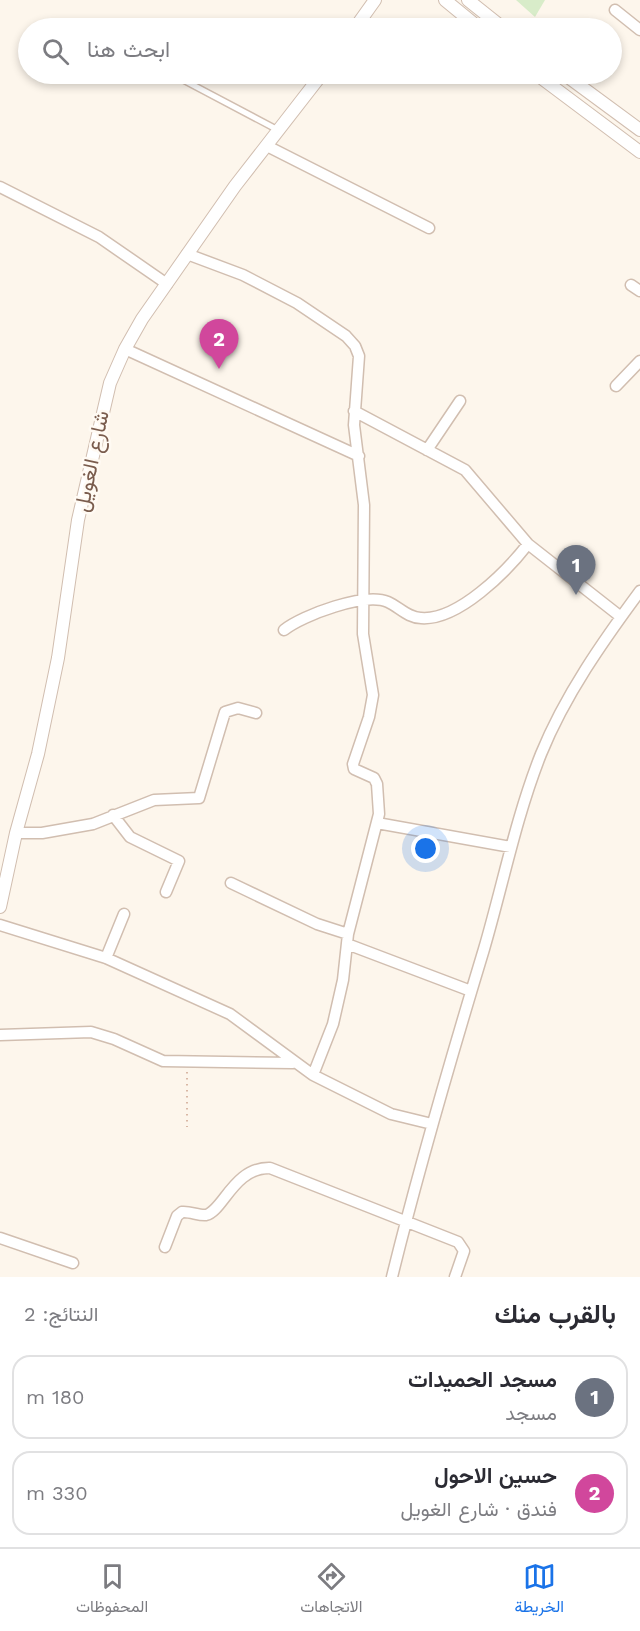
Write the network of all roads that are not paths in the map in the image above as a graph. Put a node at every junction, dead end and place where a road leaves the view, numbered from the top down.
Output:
1 (375, 0) edge
2 (445, 0) edge
3 (468, 0) edge
4 (615, 10) dead end
5 (362, 18) edge
6 (467, 18) edge
7 (490, 18) edge
8 (640, 30) edge
9 (191, 84) edge
10 (314, 84) edge
11 (549, 84) edge
12 (578, 84) edge
13 (640, 130) edge
14 (279, 131) junction
15 (267, 146) junction
16 (640, 152) edge
17 (0, 187) edge
18 (429, 228) dead end
19 (188, 254) junction
20 (167, 284) junction
21 (125, 349) junction
22 (640, 361) edge
23 (616, 386) dead end
24 (460, 401) dead end
25 (354, 411) junction
26 (427, 450) junction
27 (359, 456) junction
28 (528, 544) junction
29 (640, 591) edge
30 (363, 602) junction
31 (621, 617) junction
32 (284, 630) dead end
33 (256, 713) dead end
34 (112, 815) junction
35 (376, 823) junction
36 (16, 833) junction
37 (511, 847) junction
38 (231, 883) dead end
39 (166, 892) dead end
40 (0, 907) edge
41 (124, 914) dead end
42 (0, 925) edge
43 (347, 939) junction
44 (106, 958) junction
45 (471, 991) junction
46 (0, 1035) edge
47 (293, 1063) junction
48 (313, 1075) junction
49 (432, 1124) junction
50 (406, 1222) junction
51 (0, 1238) edge
52 (165, 1247) dead end
53 (73, 1263) dead end
54 (392, 1277) edge
55 (455, 1277) edge

1 - 5 street
2 - 6 street
3 - 7 street
4 - 8 street
9 - 14 lane
10 - 14 street, شارع الغويل
11 - 16 street
12 - 13 street
14 - 15 street, شارع الغويل
15 - 18 street
15 - 19 street, شارع الغويل
17 - 20 street
19 - 20 street, شارع الغويل
19 - 25 street
20 - 21 street, شارع الغويل
21 - 27 street
21 - 36 street, شارع الغويل
22 - 23 street
24 - 26 street
25 - 26 street
25 - 27 street
26 - 28 street
27 - 30 street
28 - 30 street
28 - 31 street
29 - 31 street
30 - 32 street
30 - 35 street
31 - 37 street
33 - 34 street
34 - 36 street
34 - 39 street
35 - 37 street
35 - 43 street
36 - 40 street, شارع الغويل
37 - 45 street
38 - 43 street
41 - 44 street
42 - 44 street
43 - 45 street
43 - 48 street
44 - 47 street
45 - 49 street
46 - 47 street
47 - 48 street
48 - 49 street
49 - 50 street
50 - 52 street
50 - 54 street
50 - 55 street
51 - 53 street

